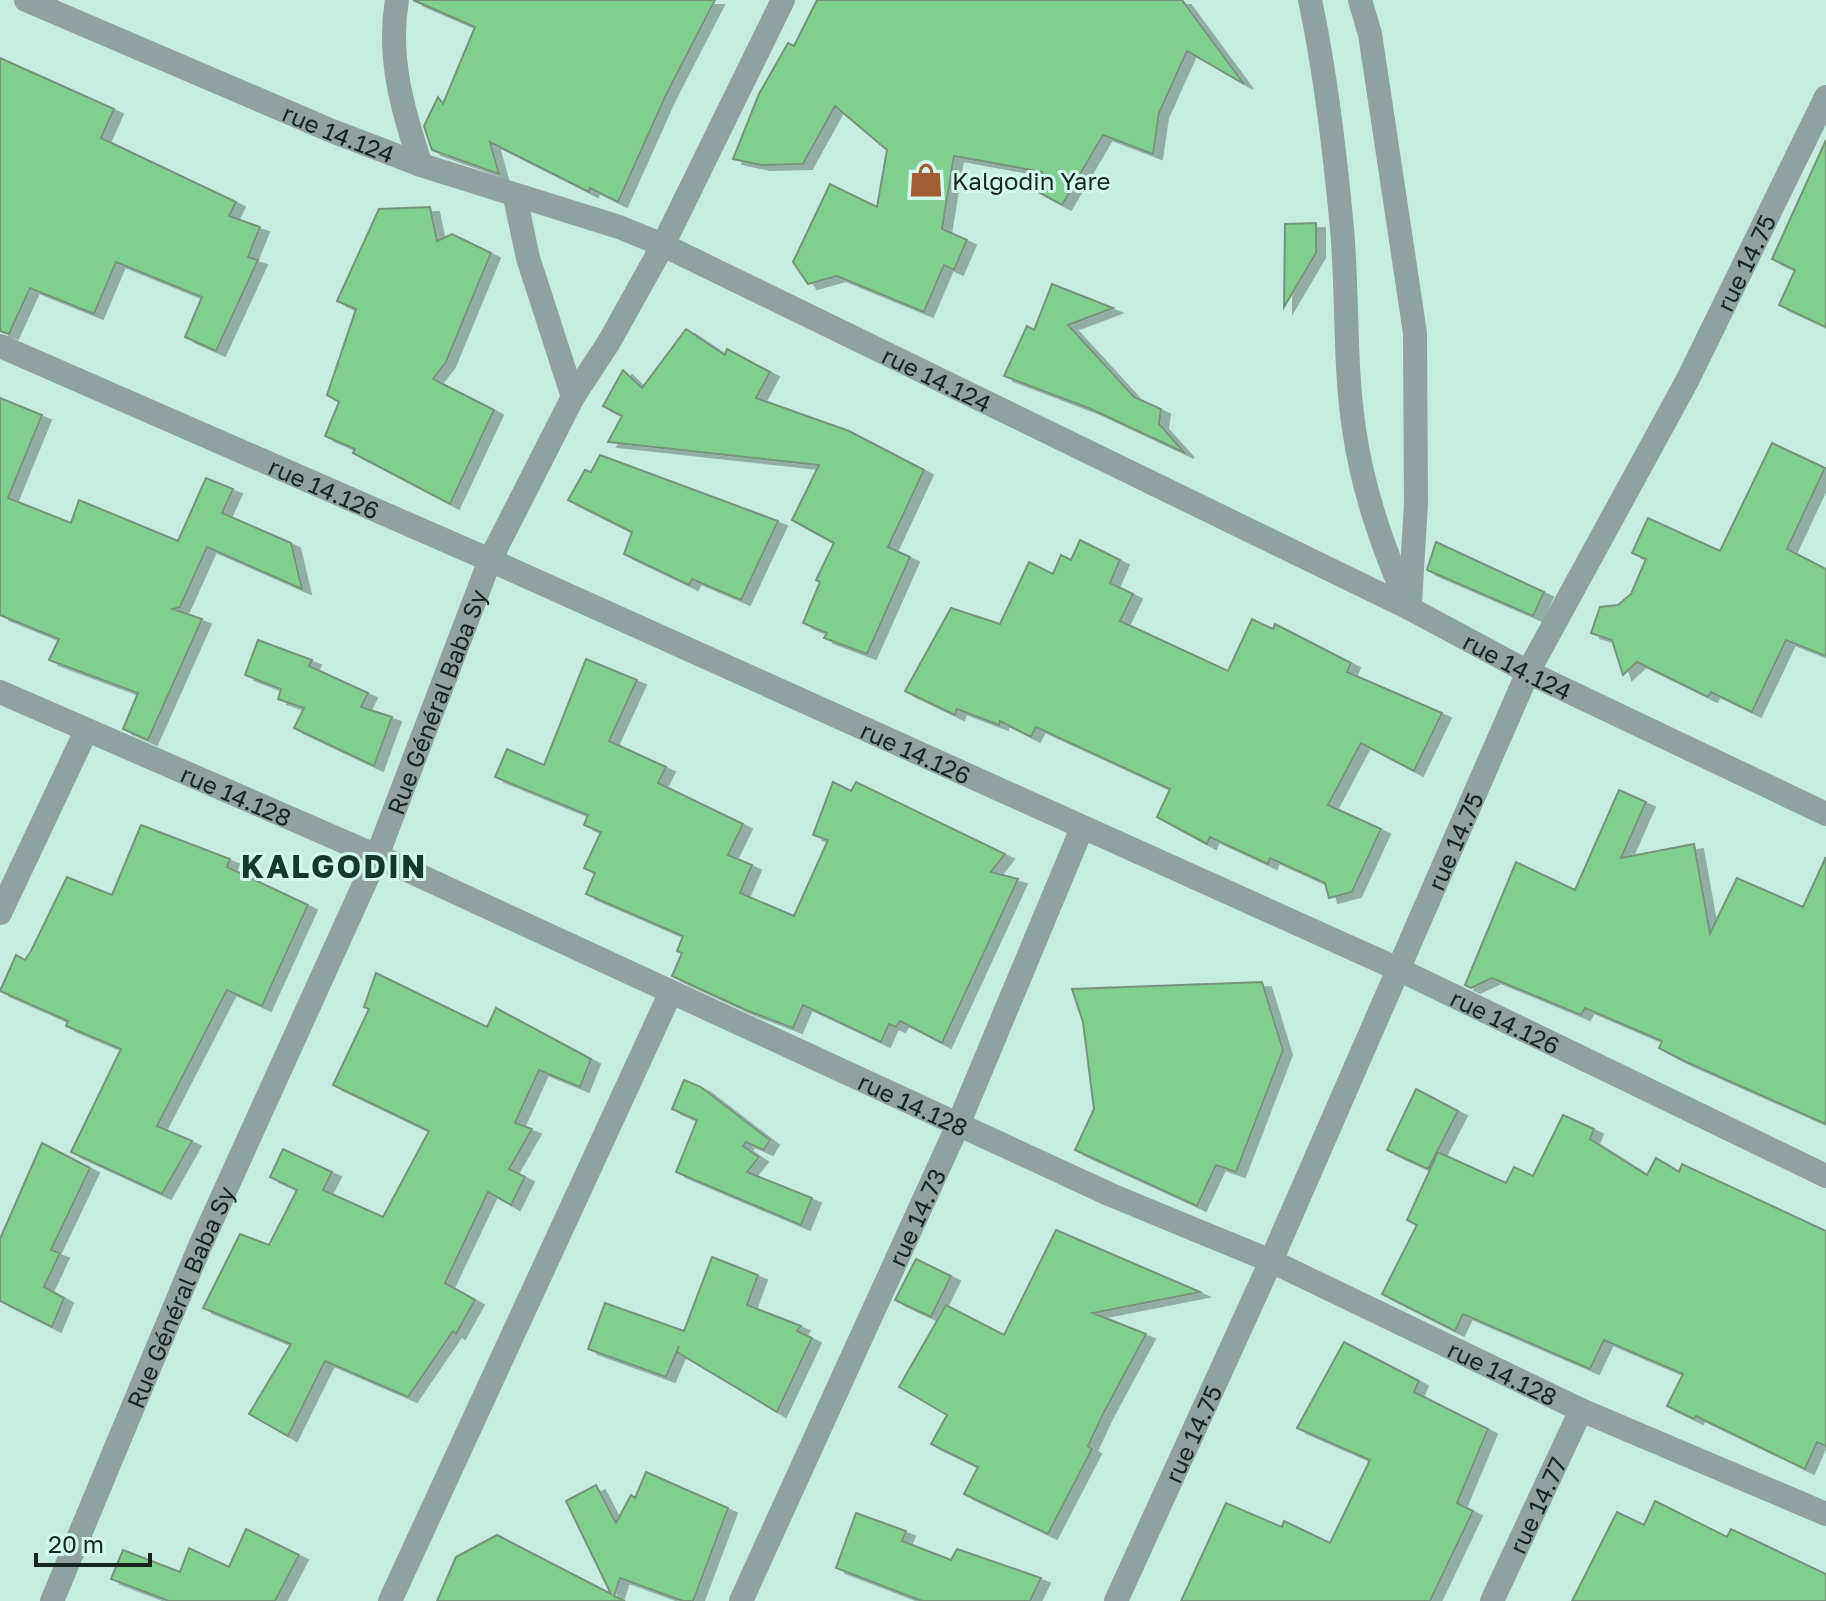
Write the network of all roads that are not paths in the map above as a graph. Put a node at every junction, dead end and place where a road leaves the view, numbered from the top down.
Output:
1 (26, 0) edge
2 (397, 0) edge
3 (783, 0) edge
4 (1310, 0) edge
5 (1360, 0) edge
6 (1826, 97) edge
7 (421, 165) junction
8 (515, 197) junction
9 (663, 245) junction
10 (0, 346) edge
11 (573, 397) junction
12 (490, 560) junction
13 (1409, 608) junction
14 (1528, 672) junction
15 (0, 692) edge
16 (86, 731) junction
17 (1826, 814) edge
18 (1082, 828) junction
19 (377, 856) junction
20 (0, 913) edge
21 (1398, 969) junction
22 (670, 994) junction
23 (958, 1125) junction
24 (1826, 1176) edge
25 (1271, 1261) junction
26 (1581, 1410) junction
27 (1826, 1514) edge
28 (52, 1601) edge
29 (390, 1601) edge
30 (741, 1601) edge
31 (1116, 1601) edge
32 (1492, 1601) edge

1 - 7 street, rue 14.124
2 - 7 street
3 - 9 street, Rue Général Baba Sy
4 - 13 street
5 - 13 street
6 - 14 street, rue 14.75
7 - 8 street, rue 14.124
8 - 9 street, rue 14.124
8 - 11 street
9 - 11 street, Rue Général Baba Sy
9 - 13 street, rue 14.124
10 - 12 street, rue 14.126
11 - 12 street, Rue Général Baba Sy
12 - 18 street, rue 14.126
12 - 19 street, Rue Général Baba Sy
13 - 14 street, rue 14.124
14 - 17 street, rue 14.124
14 - 21 street, rue 14.75
15 - 16 street, rue 14.128
16 - 19 street, rue 14.128
16 - 20 street
18 - 21 street, rue 14.126
18 - 23 street, rue 14.73
19 - 22 street, rue 14.128
19 - 28 street, Rue Général Baba Sy
21 - 24 street, rue 14.126
21 - 25 street, rue 14.75
22 - 23 street, rue 14.128
22 - 29 street
23 - 25 street, rue 14.128
23 - 30 street, rue 14.73
25 - 26 street, rue 14.128
25 - 31 street, rue 14.75
26 - 27 street, rue 14.128
26 - 32 street, rue 14.77

